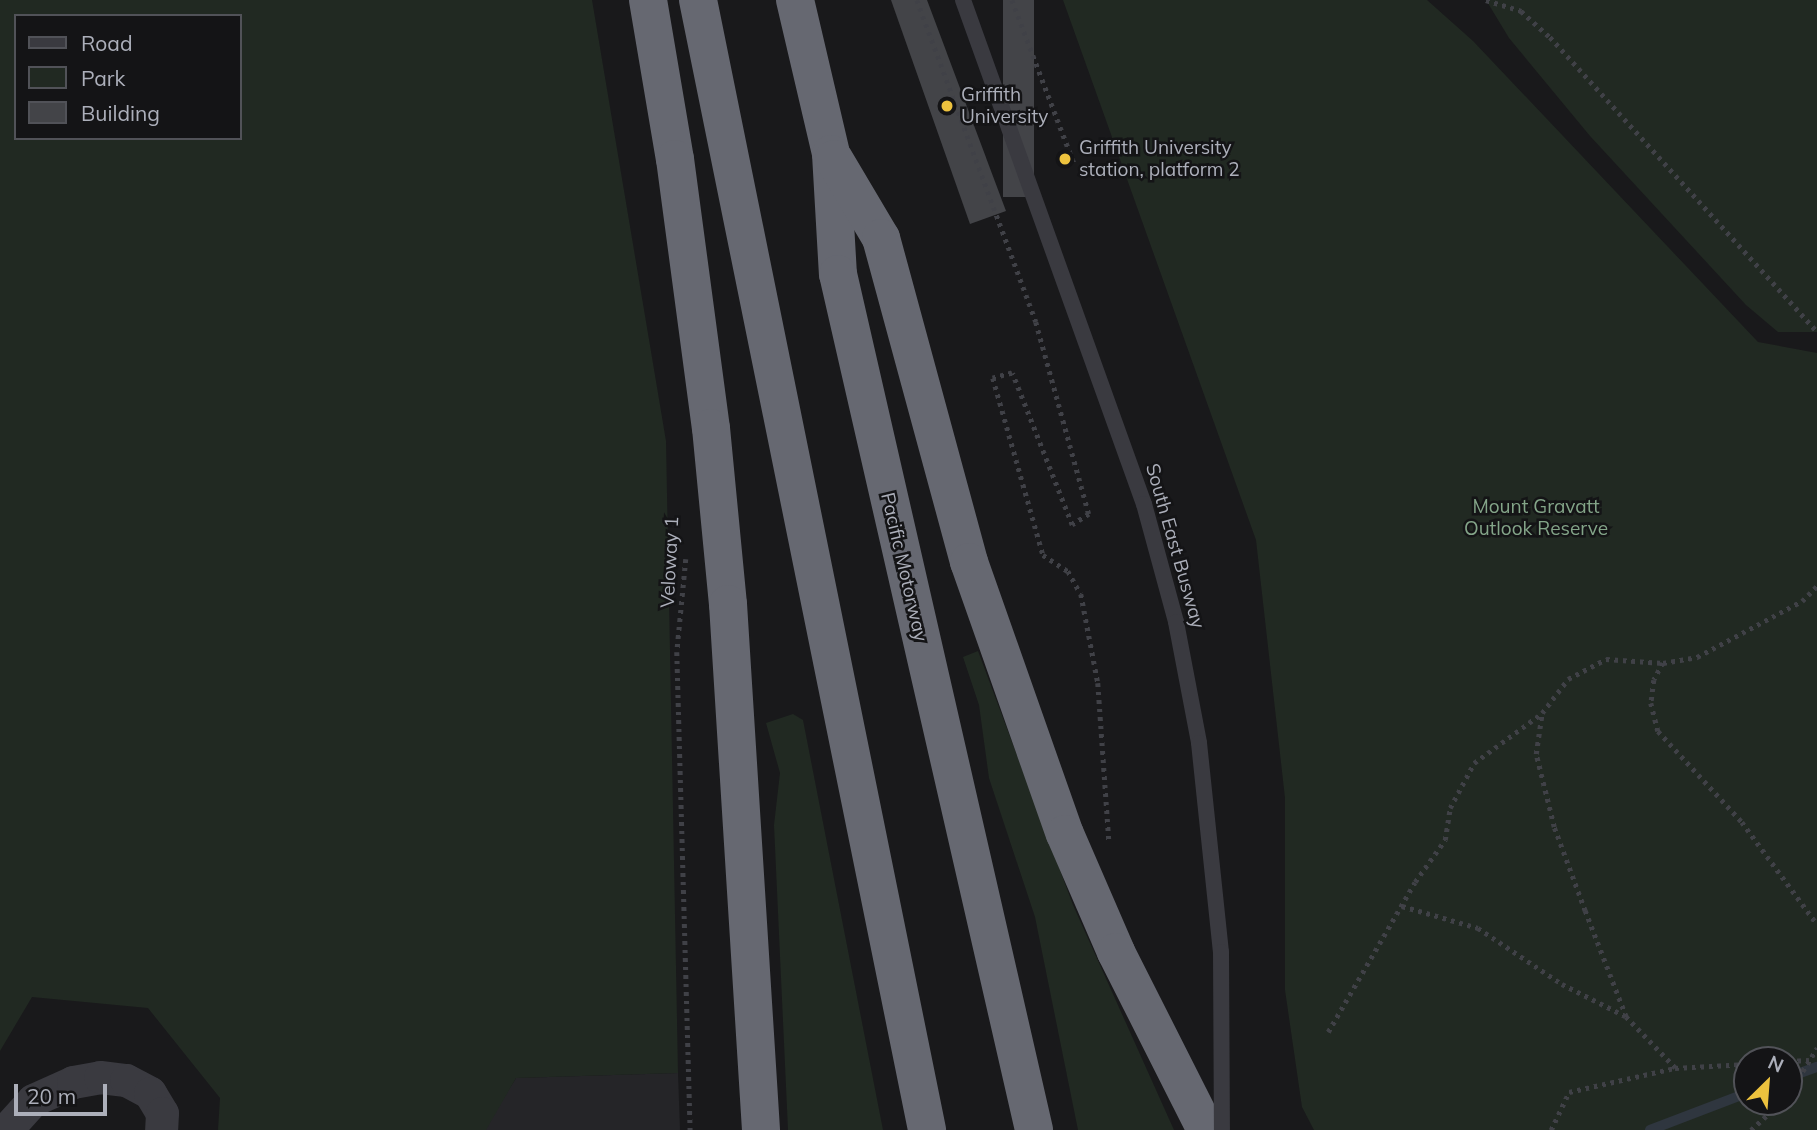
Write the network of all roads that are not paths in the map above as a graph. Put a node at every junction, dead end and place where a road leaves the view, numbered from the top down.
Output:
1 (648, 0) edge
2 (698, 0) edge
3 (795, 0) edge
4 (963, 0) edge
5 (831, 154) junction
6 (6, 1130) edge
7 (161, 1130) edge
8 (761, 1130) edge
9 (927, 1130) edge
10 (1034, 1130) edge
11 (1206, 1130) edge
12 (1222, 1130) edge

1 - 8 highway
2 - 9 highway
3 - 5 highway, Pacific Motorway
4 - 12 lane, South East Busway, bridge
5 - 10 highway, Pacific Motorway
5 - 11 highway
6 - 7 street

